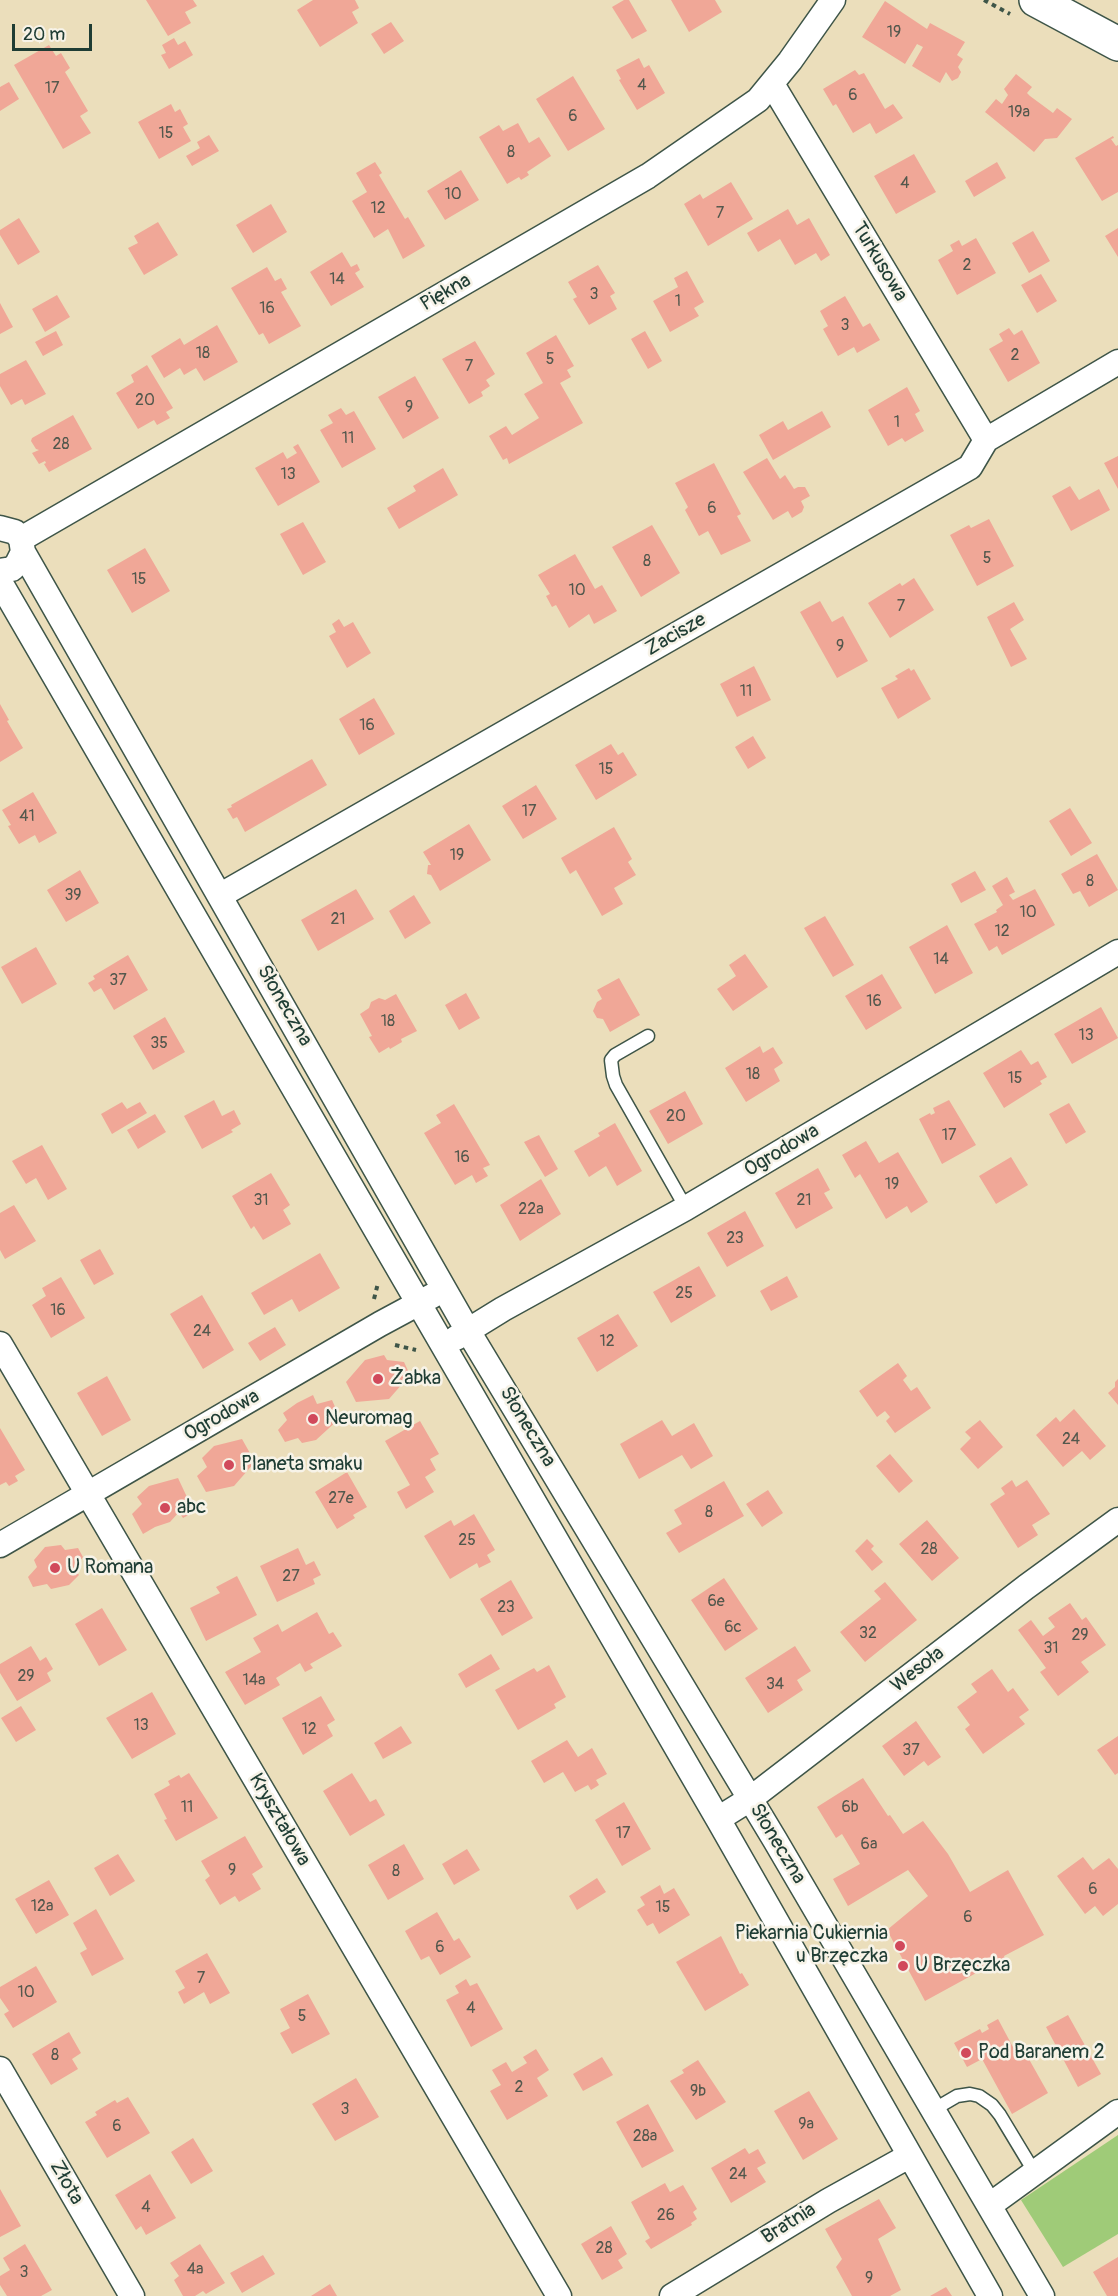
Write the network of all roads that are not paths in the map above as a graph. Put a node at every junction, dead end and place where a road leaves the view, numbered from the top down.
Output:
1 (833, 0) edge
2 (1036, 0) edge
3 (1118, 44) edge
4 (772, 84) junction
5 (1118, 362) edge
6 (986, 440) junction
7 (10, 532) edge
8 (0, 571) edge
9 (0, 582) edge
10 (221, 896) junction
11 (1118, 952) edge
12 (648, 1036) dead end
13 (686, 1208) junction
14 (444, 1289) junction
15 (419, 1304) junction
16 (468, 1331) junction
17 (0, 1344) edge
18 (444, 1346) junction
19 (87, 1494) junction
20 (1118, 1520) edge
21 (0, 1545) edge
22 (750, 1799) junction
23 (718, 1819) junction
24 (0, 2069) edge
25 (933, 2110) junction
26 (1118, 2112) edge
27 (909, 2156) junction
28 (1035, 2173) junction
29 (990, 2205) junction
30 (132, 2296) edge
31 (559, 2296) edge
32 (672, 2296) edge
33 (990, 2296) edge
34 (1042, 2296) edge

1 - 4 street, Piękna
2 - 3 main road
4 - 6 street, Turkusowa
4 - 7 street, Piękna
5 - 6 street, Zacisze
6 - 10 street, Zacisze
7 - 8 street, Piękna
7 - 10 street, Słoneczna
9 - 15 street, Słoneczna
10 - 14 street, Słoneczna
11 - 13 street, Ogrodowa
12 - 13 lane
13 - 16 street, Ogrodowa
14 - 15 street, Ogrodowa
14 - 16 street, Słoneczna
15 - 18 street, Słoneczna
15 - 19 street, Ogrodowa
16 - 18 street, Ogrodowa
16 - 22 street, Słoneczna
17 - 19 street, Kryształowa
18 - 23 street, Słoneczna
19 - 21 street, Ogrodowa
19 - 31 street, Kryształowa
20 - 22 street, Wesoła
22 - 23 street, Wesoła
22 - 25 street, Słoneczna
23 - 27 street, Słoneczna
24 - 30 street, Złota
25 - 28 lane
25 - 29 street, Słoneczna
26 - 28 street
27 - 32 street, Bratnia
27 - 33 street, Słoneczna
28 - 29 street
29 - 34 street, Słoneczna

